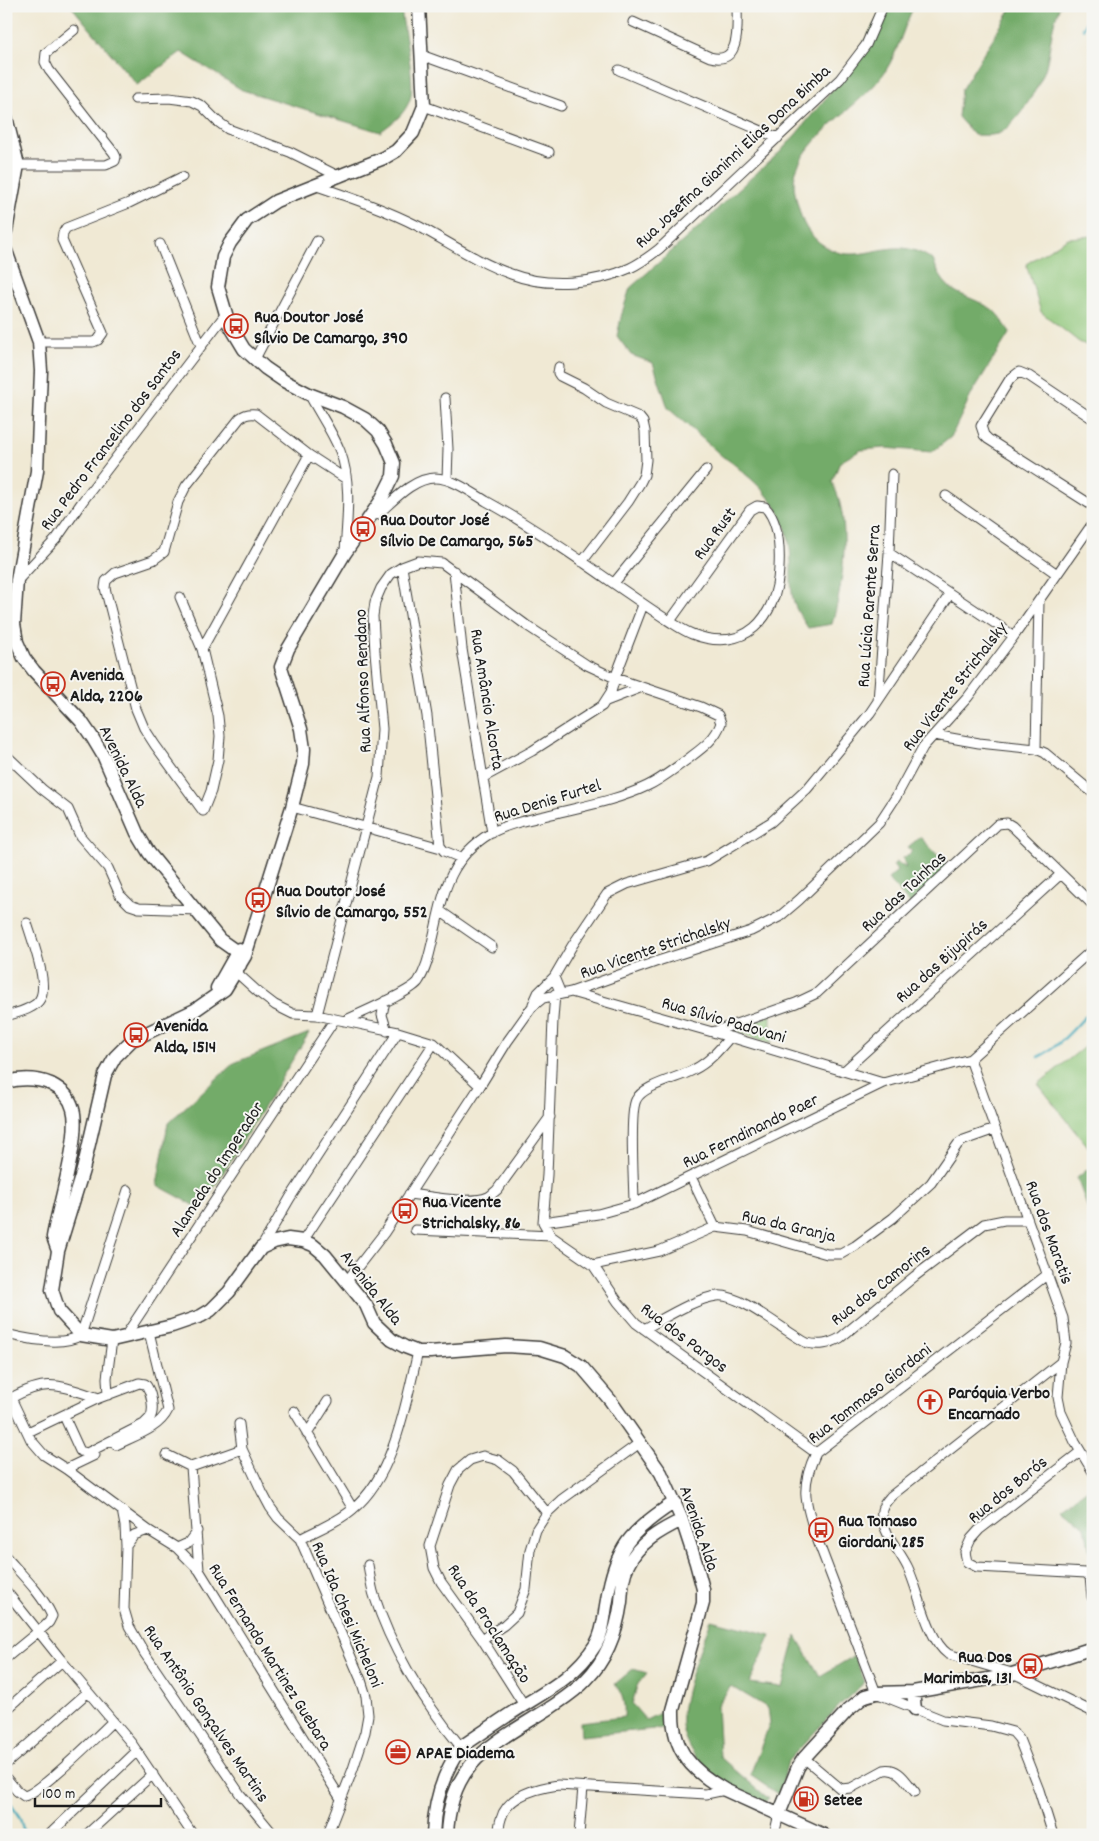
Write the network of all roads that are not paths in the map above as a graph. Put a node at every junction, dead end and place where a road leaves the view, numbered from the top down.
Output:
1 (419, 6) edge
2 (737, 6) edge
3 (883, 6) edge
4 (633, 22) dead end
5 (74, 30) dead end
6 (421, 55) junction
7 (619, 70) dead end
8 (135, 99) dead end
9 (424, 106) junction
10 (560, 106) dead end
11 (6, 117) edge
12 (778, 138) junction
13 (549, 152) dead end
14 (18, 165) junction
15 (182, 177) dead end
16 (340, 177) junction
17 (317, 186) junction
18 (8, 202) edge
19 (6, 231) edge
20 (317, 241) dead end
21 (160, 244) dead end
22 (6, 251) edge
23 (225, 316) junction
24 (39, 342) junction
25 (201, 346) junction
26 (255, 359) junction
27 (559, 367) dead end
28 (309, 394) junction
29 (445, 398) dead end
30 (1093, 419) edge
31 (308, 455) junction
32 (706, 470) dead end
33 (892, 474) dead end
34 (346, 479) junction
35 (447, 480) junction
36 (946, 496) dead end
37 (1093, 506) edge
38 (370, 517) junction
39 (1093, 523) edge
40 (889, 552) junction
41 (345, 553) junction
42 (582, 562) junction
43 (402, 567) junction
44 (454, 571) junction
45 (1057, 574) junction
46 (17, 580) junction
47 (614, 584) junction
48 (950, 594) junction
49 (180, 597) dead end
50 (1039, 601) junction
51 (644, 605) junction
52 (670, 622) junction
53 (1014, 636) junction
54 (202, 649) junction
55 (614, 678) junction
56 (642, 687) junction
57 (606, 701) junction
58 (878, 701) junction
59 (934, 735) junction
60 (1036, 749) junction
61 (6, 755) edge
62 (484, 777) junction
63 (1093, 793) edge
64 (292, 807) junction
65 (366, 828) junction
66 (492, 833) junction
67 (441, 848) junction
68 (461, 858) junction
69 (1060, 874) junction
70 (1093, 905) edge
71 (197, 910) junction
72 (440, 911) junction
73 (27, 923) dead end
74 (250, 936) junction
75 (220, 940) junction
76 (492, 947) dead end
77 (1093, 949) edge
78 (237, 952) junction
79 (235, 968) junction
80 (554, 977) junction
81 (571, 992) junction
82 (558, 994) junction
83 (385, 1001) junction
84 (532, 1007) junction
85 (317, 1015) junction
86 (6, 1016) edge
87 (340, 1020) junction
88 (387, 1031) junction
89 (398, 1032) junction
90 (713, 1032) junction
91 (730, 1037) junction
92 (434, 1042) junction
93 (970, 1059) junction
94 (844, 1071) junction
95 (6, 1082) edge
96 (883, 1083) junction
97 (480, 1086) junction
98 (550, 1116) junction
99 (995, 1129) junction
100 (691, 1177) junction
101 (128, 1190) dead end
102 (408, 1194) junction
103 (634, 1204) junction
104 (1028, 1220) junction
105 (543, 1222) junction
106 (715, 1227) junction
107 (415, 1230) dead end
108 (552, 1236) junction
109 (303, 1241) junction
110 (260, 1248) junction
111 (58, 1251) junction
112 (593, 1265) junction
113 (1048, 1274) junction
114 (346, 1282) junction
115 (644, 1329) junction
116 (149, 1332) junction
117 (6, 1334) edge
118 (81, 1335) junction
119 (118, 1339) junction
120 (418, 1352) junction
121 (1061, 1362) junction
122 (8, 1396) edge
123 (104, 1396) junction
124 (328, 1401) dead end
125 (294, 1411) dead end
126 (64, 1416) junction
127 (239, 1424) dead end
128 (28, 1432) junction
129 (307, 1434) junction
130 (641, 1442) junction
131 (242, 1449) junction
132 (1080, 1452) junction
133 (816, 1453) junction
134 (167, 1455) dead end
135 (191, 1467) junction
136 (66, 1469) junction
137 (1093, 1472) edge
138 (674, 1502) junction
139 (353, 1509) junction
140 (122, 1510) junction
141 (547, 1513) junction
142 (682, 1520) junction
143 (148, 1530) junction
144 (197, 1531) junction
145 (300, 1539) junction
146 (126, 1546) junction
147 (177, 1548) junction
148 (6, 1557) edge
149 (368, 1565) dead end
150 (199, 1570) junction
151 (8, 1596) edge
152 (1092, 1597) edge
153 (39, 1631) junction
154 (482, 1639) junction
155 (1093, 1648) edge
156 (6, 1658) edge
157 (62, 1661) junction
158 (1015, 1674) junction
159 (88, 1692) junction
160 (913, 1692) junction
161 (876, 1693) junction
162 (524, 1705) junction
163 (915, 1709) junction
164 (6, 1710) edge
165 (1093, 1712) edge
166 (113, 1721) junction
167 (461, 1747) junction
168 (137, 1751) junction
169 (804, 1758) junction
170 (6, 1764) edge
171 (153, 1774) junction
172 (6, 1778) edge
173 (583, 1787) junction
174 (725, 1790) junction
175 (915, 1792) dead end
176 (341, 1799) junction
177 (779, 1814) junction
178 (328, 1832) edge
179 (49, 1835) edge
180 (86, 1835) edge
181 (193, 1835) edge
182 (274, 1835) edge
183 (433, 1835) edge
184 (447, 1835) edge
185 (499, 1835) edge
186 (579, 1835) edge
187 (774, 1835) edge
188 (824, 1835) edge
189 (1054, 1835) edge

1 - 6 street
2 - 4 street
3 - 12 street, Rua Josefina Gianinni Elias Dona Bimba
5 - 14 street
6 - 9 street
6 - 10 street
7 - 12 street
8 - 16 street
9 - 13 street
9 - 16 street
11 - 14 street
12 - 17 street, Rua Josefina Gianinni Elias Dona Bimba
14 - 18 street
15 - 24 street
16 - 17 street
17 - 23 street
18 - 19 street
20 - 26 street
21 - 25 street
22 - 24 street, Avenida Alda
23 - 25 street, Rua Pedro Francelino dos Santos
23 - 26 street
24 - 46 street, Avenida Alda
25 - 46 street, Rua Pedro Francelino dos Santos
26 - 28 street
27 - 42 street
28 - 34 street
28 - 38 street
29 - 35 street
30 - 37 street
31 - 34 street
31 - 54 street
31 - 54 street
32 - 47 street
33 - 40 street, Rua Lúcia Parente Serra
34 - 41 street
35 - 38 street
35 - 42 street, Rua Rust
36 - 45 street
38 - 41 street
39 - 45 street, Rua Vicente Strichalsky
40 - 48 street
40 - 58 street, Rua Lúcia Parente Serra
41 - 64 street
42 - 47 street, Rua Rust
43 - 44 street, Rua Alfonso Rendano
43 - 65 street, Rua Alfonso Rendano
43 - 67 street
44 - 55 street, Rua Alfonso Rendano
44 - 62 street, Rua Amâncio Alcorta
45 - 50 street, Rua Vicente Strichalsky
46 - 71 street, Avenida Alda
47 - 51 street, Rua Rust
48 - 53 street
48 - 58 street
49 - 54 street
50 - 53 street, Rua Vicente Strichalsky
50 - 60 street
51 - 52 street, Rua Rust
51 - 55 street
52 - 52 street, Rua Rust
53 - 59 street, Rua Vicente Strichalsky
55 - 56 street, Rua Denis Furtel
55 - 57 street
56 - 57 street
56 - 66 street, Rua Denis Furtel
57 - 62 street
58 - 80 street, Rua Lúcia Parente Serra
59 - 60 street
59 - 81 street, Rua Vicente Strichalsky
60 - 63 street
61 - 71 street
62 - 66 street, Rua Amâncio Alcorta
64 - 65 street
64 - 74 street
65 - 67 street
65 - 85 street, Rua Alfonso Rendano
66 - 68 street, Rua Denis Furtel
67 - 68 street
68 - 72 street, Rua Denis Furtel
69 - 70 street, Rua das Tainhas
69 - 90 street, Rua das Tainhas
69 - 94 street, Rua das Bijupirás
71 - 75 street, Avenida Alda
72 - 76 street
72 - 83 street, Rua Denis Furtel
73 - 86 street
74 - 78 street
74 - 79 street
75 - 78 street, Avenida Alda
75 - 79 street, Avenida Alda
77 - 93 street
78 - 79 street
79 - 85 street
79 - 111 street
80 - 82 street
80 - 84 street, Rua Lúcia Parente Serra
81 - 82 street, Rua Sílvio Padovani
81 - 90 street, Rua Sílvio Padovani
82 - 84 street
82 - 98 street
83 - 87 street, Rua Denis Furtel
83 - 88 street
84 - 97 street
85 - 87 street
87 - 88 street
87 - 119 street, Alameda do Imperador
88 - 89 street
89 - 92 street
89 - 110 street
90 - 91 street, Rua Sílvio Padovani
91 - 94 street, Rua Sílvio Padovani
91 - 103 street
92 - 97 street
92 - 109 street
93 - 96 street, Rua Ferndinando Paer
93 - 99 street, Rua dos Maratis
94 - 96 street, Rua Sílvio Padovani
95 - 111 street
96 - 100 street, Rua Ferndinando Paer
97 - 102 street
98 - 102 street
98 - 105 street
99 - 104 street, Rua dos Maratis
99 - 106 street, Rua da Granja
100 - 103 street, Rua Ferndinando Paer
100 - 106 street
101 - 118 street
102 - 114 street
103 - 105 street, Rua Ferndinando Paer
104 - 113 street, Rua dos Maratis
104 - 115 street, Rua dos Camorins
105 - 108 street, Rua dos Pargos
106 - 112 street, Rua da Granja
107 - 108 street
108 - 112 street, Rua dos Pargos
109 - 110 street
109 - 114 street, Avenida Alda
110 - 116 street
111 - 118 street
112 - 115 street, Rua dos Pargos
113 - 121 street, Rua dos Maratis
113 - 133 street, Rua Tommaso Giordani
114 - 120 street, Avenida Alda
115 - 133 street, Rua dos Pargos
116 - 119 street
116 - 136 street
117 - 118 street
118 - 119 street
119 - 123 street
120 - 130 street, Avenida Alda
120 - 139 street
121 - 132 street, Rua dos Maratis
121 - 158 street
122 - 123 street
122 - 128 street, Rua Fernando Martinez Guebara
123 - 126 street
123 - 126 street
124 - 129 street
125 - 129 street
126 - 128 street
127 - 131 street, Rua Ida Chesi Micheloni
128 - 136 street, Rua Fernando Martinez Guebara
129 - 139 street
130 - 138 street, Avenida Alda
130 - 141 street
131 - 135 street
131 - 145 street, Rua Ida Chesi Micheloni
132 - 137 street, Rua dos Maratis
132 - 152 street, Rua dos Borós
133 - 161 street, Rua Tommaso Giordani
134 - 135 street
135 - 144 street
136 - 140 street, Rua Fernando Martinez Guebara
138 - 142 street, Avenida Alda
138 - 162 street
139 - 145 street
140 - 143 street, Rua Fernando Martinez Guebara
140 - 146 street, Rua Antônio Gonçalves Martins
141 - 154 street
141 - 154 street, Rua da Proclamação
142 - 174 street, Avenida Alda
142 - 184 street
143 - 146 street
143 - 147 street, Rua Fernando Martinez Guebara
144 - 147 street
144 - 150 street
145 - 176 street, Rua Ida Chesi Micheloni
146 - 182 street, Rua Antônio Gonçalves Martins
147 - 150 street, Rua Fernando Martinez Guebara
148 - 153 street
149 - 167 street
150 - 176 street, Rua Fernando Martinez Guebara
151 - 153 street
153 - 156 street
153 - 157 street
154 - 162 street, Rua da Proclamação
155 - 158 street
157 - 159 street
157 - 164 street
158 - 160 street
158 - 165 street
159 - 166 street
159 - 170 street
160 - 161 street
160 - 163 street
161 - 163 street
161 - 169 street
162 - 167 street
163 - 189 street
166 - 168 street
166 - 172 street
167 - 183 street
168 - 171 street
168 - 179 street
169 - 175 street
169 - 177 street
171 - 180 street
171 - 181 street
173 - 174 street
173 - 185 street
173 - 186 street
174 - 177 street, Avenida Alda
176 - 178 street, Rua Ida Chesi Micheloni
177 - 187 street
177 - 188 street, Avenida Alda

